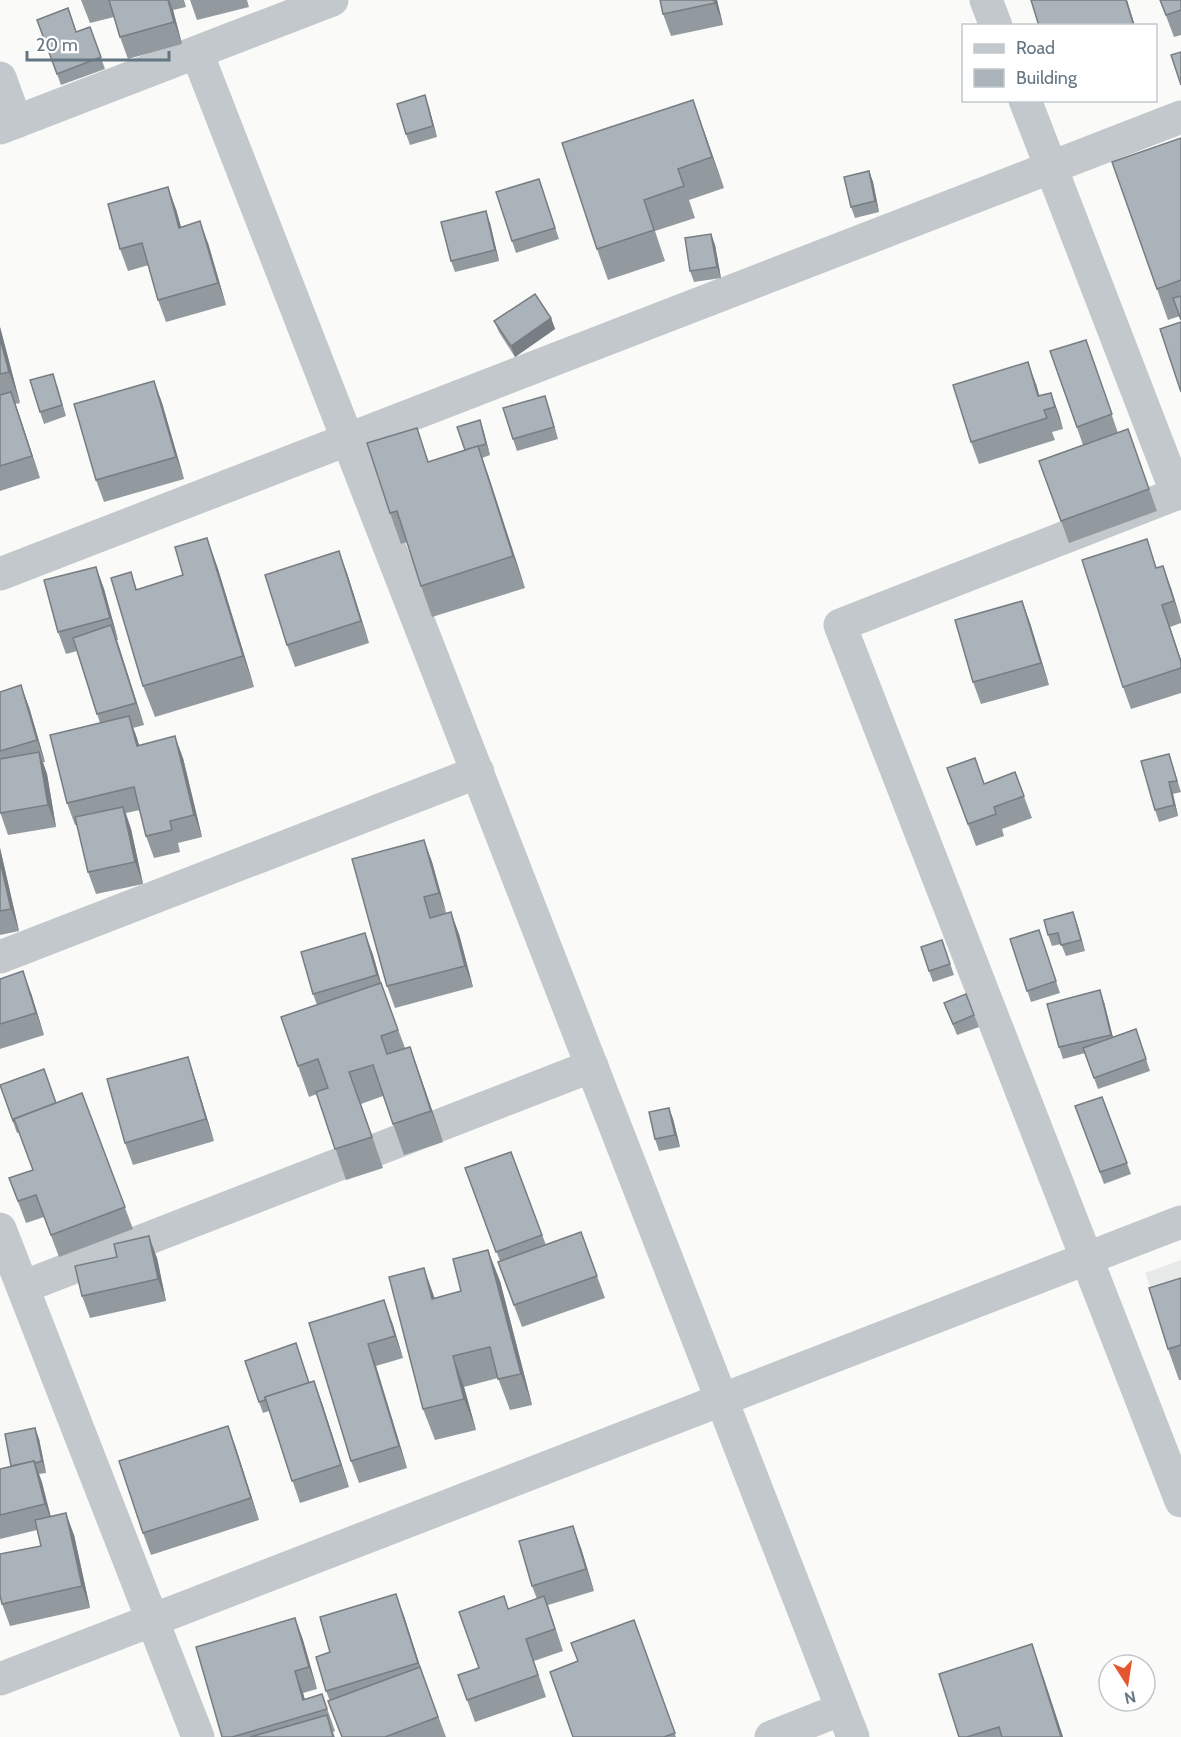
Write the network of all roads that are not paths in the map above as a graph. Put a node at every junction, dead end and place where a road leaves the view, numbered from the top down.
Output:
1 (332, 0) edge
2 (986, 0) edge
3 (995, 24) edge
4 (197, 52) junction
5 (0, 78) edge
6 (1026, 102) edge
7 (1181, 117) edge
8 (8, 125) edge
9 (1051, 168) junction
10 (347, 440) junction
11 (1179, 493) edge
12 (0, 574) edge
13 (478, 772) junction
14 (0, 957) edge
15 (592, 1066) junction
16 (1181, 1222) edge
17 (0, 1229) edge
18 (1087, 1258) junction
19 (23, 1287) junction
20 (722, 1399) junction
21 (1181, 1501) edge
22 (152, 1620) junction
23 (0, 1678) edge
24 (848, 1723) edge
25 (198, 1737) edge
26 (771, 1737) edge

1 - 4 street
2 - 3 street
4 - 8 street
4 - 10 street
5 - 8 street
6 - 9 street
7 - 9 street
9 - 10 street
9 - 11 street
10 - 12 street
10 - 13 street
11 - 18 street
13 - 14 street
13 - 15 street
15 - 19 street
15 - 20 street
16 - 18 street
17 - 19 street
18 - 20 street
18 - 21 street
19 - 22 street
20 - 22 street
20 - 24 street
22 - 23 street
22 - 25 street
24 - 26 street

